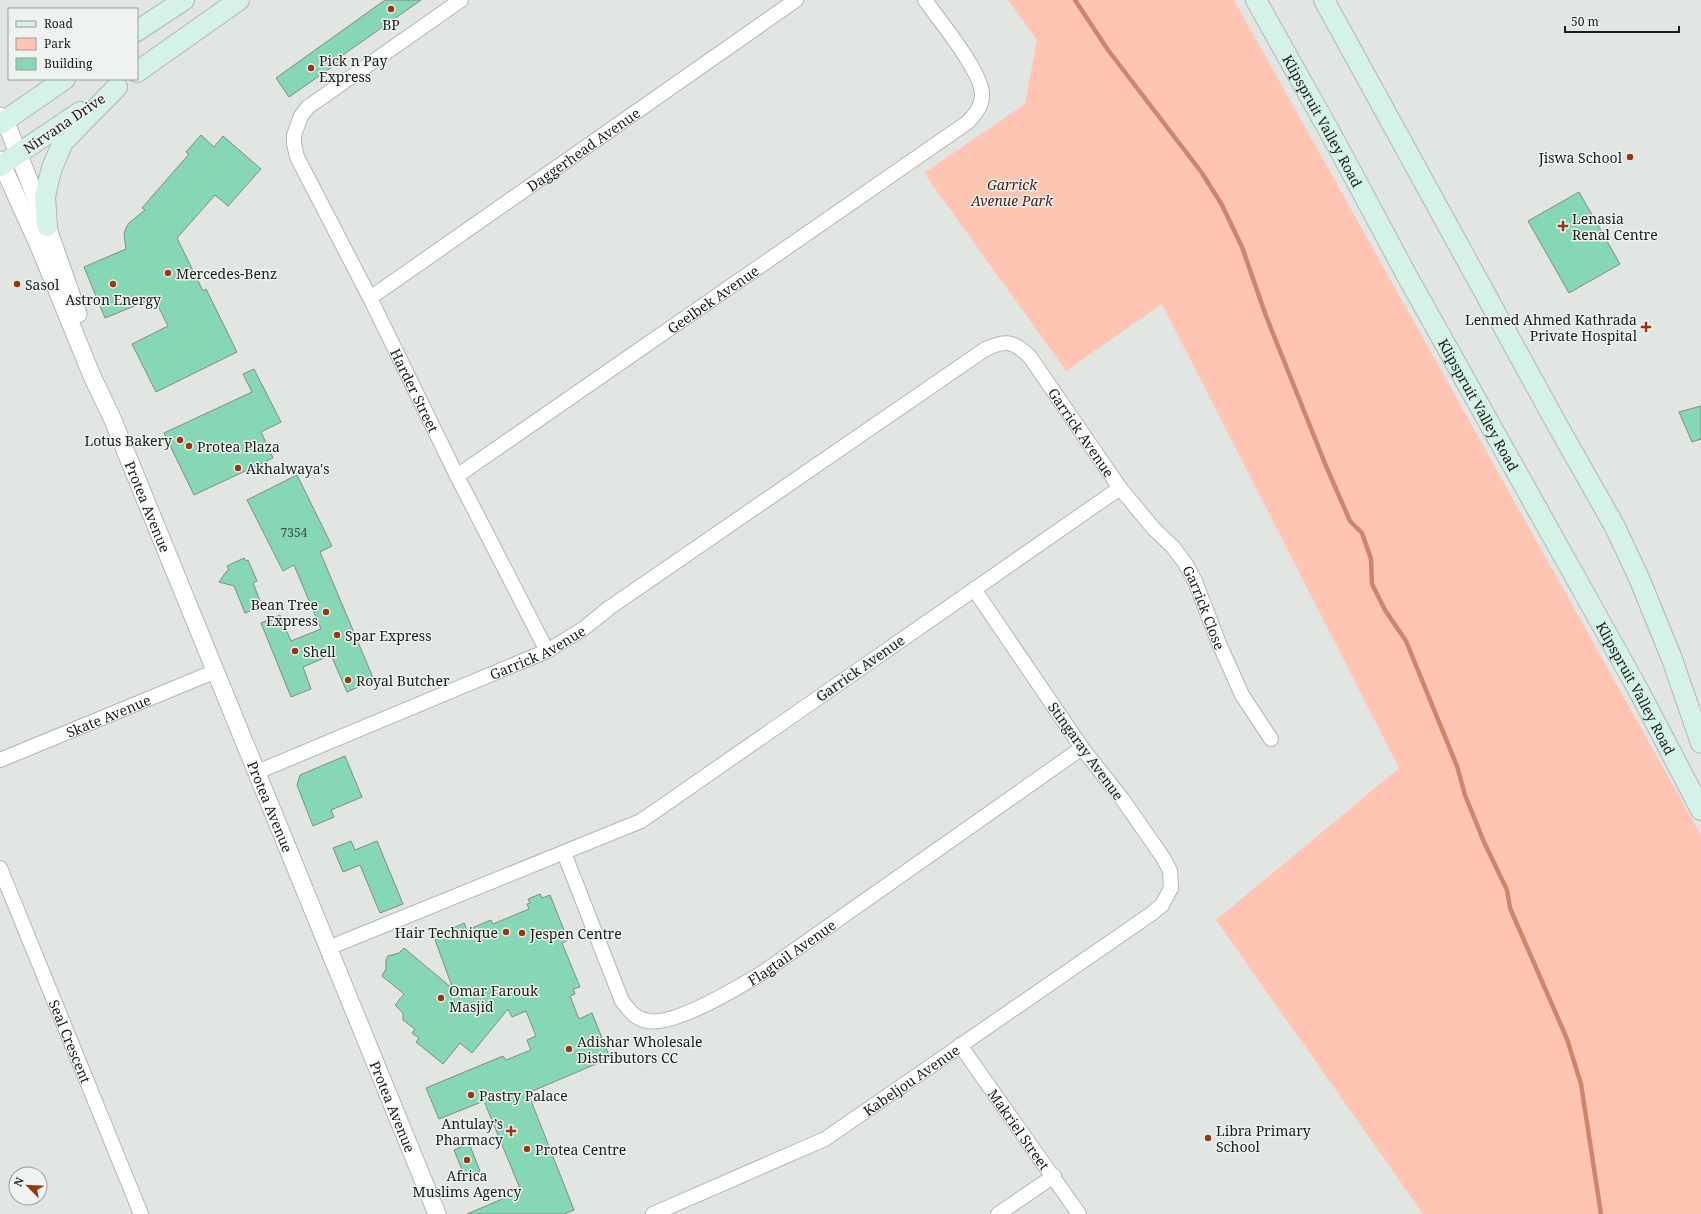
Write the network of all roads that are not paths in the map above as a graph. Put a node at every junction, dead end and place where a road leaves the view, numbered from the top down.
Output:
1 (184, 0) edge
2 (239, 0) edge
3 (462, 0) edge
4 (796, 0) edge
5 (925, 0) edge
6 (1256, 0) edge
7 (1328, 5) edge
8 (138, 30) edge
9 (138, 71) edge
10 (63, 80) edge
11 (122, 83) edge
12 (2, 120) edge
13 (5, 161) edge
14 (46, 226) junction
15 (370, 298) junction
16 (104, 400) junction
17 (457, 476) junction
18 (1120, 488) junction
19 (974, 589) junction
20 (547, 651) junction
21 (216, 671) junction
22 (1271, 739) dead end
23 (1701, 743) edge
24 (1082, 748) junction
25 (0, 760) edge
26 (256, 772) junction
27 (1701, 810) edge
28 (564, 853) junction
29 (0, 868) edge
30 (1151, 914) joint
31 (328, 948) junction
32 (960, 1045) junction
33 (1054, 1176) junction
34 (141, 1214) edge
35 (437, 1214) edge
36 (653, 1214) edge
37 (998, 1214) edge
38 (1079, 1214) edge

1 - 8 main road
2 - 9 main road
3 - 15 street, Harder Street
4 - 15 street, Daggerhead Avenue
5 - 17 street, Geelbek Avenue
6 - 27 main road, Klipspruit Valley Road
7 - 23 main road
10 - 12 main road
11 - 13 main road, Nirvana Drive
11 - 14 main road
12 - 13 street, Protea Avenue
13 - 14 street, Protea Avenue
13 - 16 street, Protea Avenue
14 - 16 street, Protea Avenue
15 - 17 street, Harder Street
16 - 21 street, Protea Avenue
17 - 20 street, Harder Street
18 - 19 street, Garrick Avenue
18 - 20 street, Garrick Avenue
18 - 22 street, Garrick Close
19 - 24 street, Stingaray Avenue
19 - 28 street, Garrick Avenue
20 - 26 street, Garrick Avenue
21 - 25 street, Skate Avenue
21 - 26 street, Protea Avenue
24 - 28 street, Flagtail Avenue
24 - 30 street, Stingaray Avenue
26 - 31 street, Protea Avenue
28 - 31 street, Garrick Avenue
29 - 34 street, Seal Crescent
30 - 32 street, Kabeljou Avenue
31 - 35 street, Protea Avenue
32 - 33 street, Makriel Street
32 - 36 street, Kabeljou Avenue
33 - 37 street
33 - 38 street, Makriel Street

